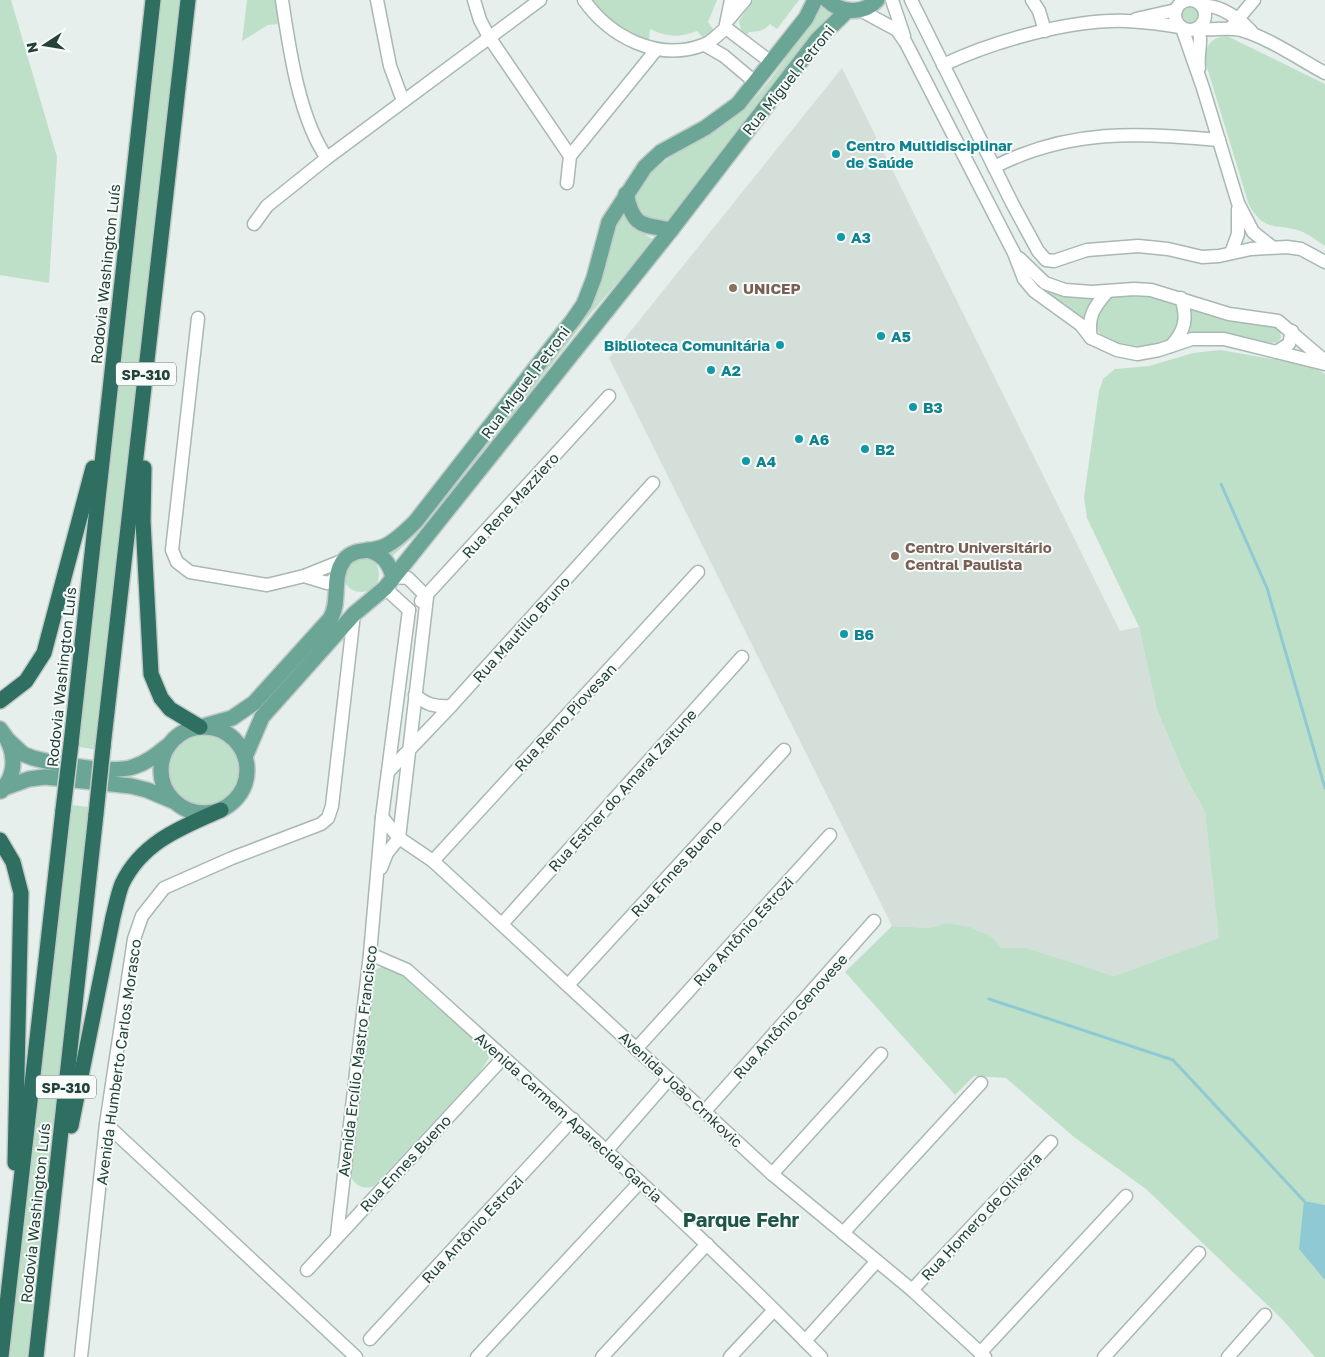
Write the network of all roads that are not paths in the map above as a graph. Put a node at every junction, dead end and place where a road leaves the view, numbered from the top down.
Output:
1 (153, 0) edge
2 (188, 0) edge
3 (282, 0) edge
4 (376, 0) edge
5 (474, 0) edge
6 (540, 0) edge
7 (584, 0) edge
8 (731, 0) edge
9 (745, 0) edge
10 (815, 0) edge
11 (827, 0) edge
12 (877, 0) edge
13 (892, 0) edge
14 (911, 0) edge
15 (1032, 0) edge
16 (1254, 0) edge
17 (1200, 3) edge
18 (1174, 6) edge
19 (853, 11) junction
20 (1126, 21) junction
21 (1234, 23) junction
22 (727, 24) junction
23 (1181, 27) junction
24 (1199, 28) junction
25 (1045, 31) junction
26 (489, 37) junction
27 (906, 43) junction
28 (705, 45) junction
29 (656, 50) junction
30 (772, 63) junction
31 (943, 65) junction
32 (1325, 73) edge
33 (756, 82) junction
34 (1203, 88) junction
35 (403, 100) junction
36 (1219, 140) junction
37 (570, 156) junction
38 (327, 158) junction
39 (994, 167) junction
40 (567, 183) dead end
41 (626, 194) junction
42 (1238, 203) junction
43 (254, 224) dead end
44 (671, 230) junction
45 (1272, 247) junction
46 (1231, 252) junction
47 (1014, 253) junction
48 (1325, 262) edge
49 (1107, 292) junction
50 (1181, 298) junction
51 (198, 318) dead end
52 (1292, 331) junction
53 (1091, 338) junction
54 (1171, 346) junction
55 (1276, 352) junction
56 (1325, 363) edge
57 (113, 366) junction
58 (146, 373) junction
59 (609, 396) dead end
60 (653, 484) dead end
61 (368, 550) junction
62 (344, 560) junction
63 (698, 572) dead end
64 (304, 576) junction
65 (337, 578) junction
66 (389, 582) junction
67 (427, 597) junction
68 (335, 599) junction
69 (410, 610) junction
70 (354, 614) junction
71 (742, 657) dead end
72 (415, 695) junction
73 (0, 701) edge
74 (451, 706) junction
75 (202, 726) junction
76 (4, 734) edge
77 (167, 746) junction
78 (784, 750) dead end
79 (408, 753) junction
80 (245, 757) junction
81 (388, 772) junction
82 (2, 790) edge
83 (173, 801) junction
84 (221, 810) junction
85 (382, 817) junction
86 (830, 835) dead end
87 (399, 838) junction
88 (0, 840) edge
89 (433, 861) junction
90 (375, 887) junction
91 (874, 921) dead end
92 (502, 924) junction
93 (370, 954) junction
94 (568, 985) junction
95 (636, 1049) junction
96 (881, 1054) dead end
97 (503, 1058) junction
98 (670, 1080) junction
99 (981, 1083) dead end
100 (705, 1111) junction
101 (573, 1119) junction
102 (106, 1124) junction
103 (1050, 1142) dead end
104 (607, 1150) junction
105 (772, 1174) junction
106 (640, 1182) junction
107 (1126, 1196) dead end
108 (52, 1218) junction
109 (843, 1233) junction
110 (338, 1235) junction
111 (707, 1244) junction
112 (13, 1252) junction
113 (1199, 1253) dead end
114 (876, 1262) junction
115 (307, 1270) dead end
116 (912, 1290) junction
117 (774, 1310) junction
118 (1266, 1315) dead end
119 (370, 1340) dead end
120 (806, 1341) junction
121 (982, 1355) edge
122 (0, 1357) edge
123 (36, 1357) edge
124 (81, 1357) edge
125 (356, 1357) edge
126 (477, 1357) edge
127 (602, 1357) edge
128 (730, 1357) edge
129 (822, 1357) edge
130 (1104, 1357) edge
131 (1228, 1357) edge

1 - 57 highway, Rodovia Washington Luís / SP-310
2 - 58 highway, Rodovia Washington Luís / SP-310
3 - 38 street
4 - 35 street
5 - 26 street
6 - 26 street
7 - 29 street
8 - 22 street
9 - 22 street
10 - 30 main road, Rua Miguel Petroni
11 - 19 main road
12 - 19 main road, Rua Miguel Petroni
13 - 27 street
14 - 31 street
15 - 25 street
16 - 21 street
17 - 18 street
17 - 21 street
17 - 24 street
18 - 20 street
18 - 23 street
19 - 27 street
19 - 44 main road, Rua Miguel Petroni
20 - 23 street
20 - 25 street
21 - 24 street
21 - 32 street
22 - 28 street
22 - 30 street
23 - 24 street
23 - 34 street
24 - 34 street
25 - 31 street
26 - 35 street
26 - 37 street
27 - 47 street
28 - 29 street
28 - 33 street
29 - 37 street
30 - 33 main road, Rua Miguel Petroni
31 - 39 street
33 - 41 main road, Rua Miguel Petroni
34 - 36 street
35 - 38 street
36 - 39 street
36 - 42 street
37 - 40 street
38 - 43 street
39 - 46 street
41 - 44 main road
41 - 61 main road, Rua Miguel Petroni
42 - 45 street
42 - 46 street
44 - 66 main road, Rua Miguel Petroni
45 - 46 street
45 - 48 street
47 - 49 street
47 - 53 street
49 - 50 street
49 - 53 street
50 - 52 street
50 - 54 street
51 - 64 street
52 - 55 street
52 - 56 street
53 - 54 street
54 - 55 street
55 - 56 street
57 - 73 highway
57 - 112 highway, Rodovia Washington Luís / SP-310, bridge
58 - 75 highway
58 - 108 highway, Rodovia Washington Luís / SP-310, bridge
59 - 67 street, Rua Rene Mazziero
60 - 74 street, Rua Mautilio Bruno
61 - 62 main road, Rua Miguel Petroni
61 - 66 main road
62 - 64 street
62 - 65 main road
63 - 89 street, Rua Remo Piovesan
64 - 65 street
65 - 68 main road
66 - 67 street
66 - 69 street
66 - 70 main road, Rua Miguel Petroni
67 - 69 street, Rua Rene Mazziero
67 - 72 street
68 - 70 main road
68 - 75 main road
69 - 81 street, Avenida Ercílio Mastro Francisco
70 - 80 main road, Rua Miguel Petroni
70 - 102 street, Avenida Humberto Carlos Morasco
71 - 92 street, Rua Esther do Amaral Zaitune
72 - 74 street
72 - 79 street
74 - 79 street, Rua Mautilio Bruno
75 - 77 main road
75 - 80 main road
76 - 77 main road
76 - 82 main road
77 - 83 main road
78 - 94 street, Rua Ennes Bueno
79 - 81 street, Rua Mautilio Bruno
79 - 87 street
80 - 84 main road
81 - 85 street, Avenida Ercílio Mastro Francisco
82 - 83 main road
83 - 84 main road
84 - 108 highway
85 - 87 street, Avenida João Crnkovic
85 - 90 street, Avenida Ercílio Mastro Francisco
86 - 95 street, Rua Antônio Estrozi
87 - 89 street, Avenida João Crnkovic
87 - 90 street, Avenida Ercílio Mastro Francisco
88 - 112 highway
89 - 92 street, Avenida João Crnkovic
90 - 93 street, Avenida Ercílio Mastro Francisco
91 - 100 street, Rua Antônio Genovese
92 - 94 street, Avenida João Crnkovic
93 - 97 street, Avenida Carmem Aparecida Garcia
93 - 110 street, Avenida Ercílio Mastro Francisco
94 - 95 street, Avenida João Crnkovic
95 - 98 street, Avenida João Crnkovic
96 - 105 street
97 - 101 street, Avenida Carmem Aparecida Garcia
97 - 110 street, Rua Ennes Bueno
98 - 100 street, Avenida João Crnkovic
98 - 104 street
99 - 109 street
100 - 105 street, Avenida João Crnkovic
101 - 104 street, Avenida Carmem Aparecida Garcia
101 - 119 street, Rua Antônio Estrozi
102 - 124 street, Avenida Humberto Carlos Morasco
102 - 125 street
103 - 116 street, Rua Homero de Oliveira
104 - 106 street, Avenida Carmem Aparecida Garcia
105 - 109 street, Avenida João Crnkovic
106 - 111 street, Avenida Carmem Aparecida Garcia
106 - 126 street
107 - 121 street
108 - 123 highway, Rodovia Washington Luís / SP-310
109 - 114 street, Avenida João Crnkovic
110 - 115 street, Rua Ennes Bueno
111 - 117 street, Avenida Carmem Aparecida Garcia
111 - 127 street
112 - 122 highway, Rodovia Washington Luís / SP-310
113 - 130 street
114 - 116 street, Avenida João Crnkovic
114 - 120 street
116 - 121 street, Avenida João Crnkovic
117 - 120 street, Avenida Carmem Aparecida Garcia
117 - 128 street
118 - 131 street
120 - 129 street, Avenida Carmem Aparecida Garcia

